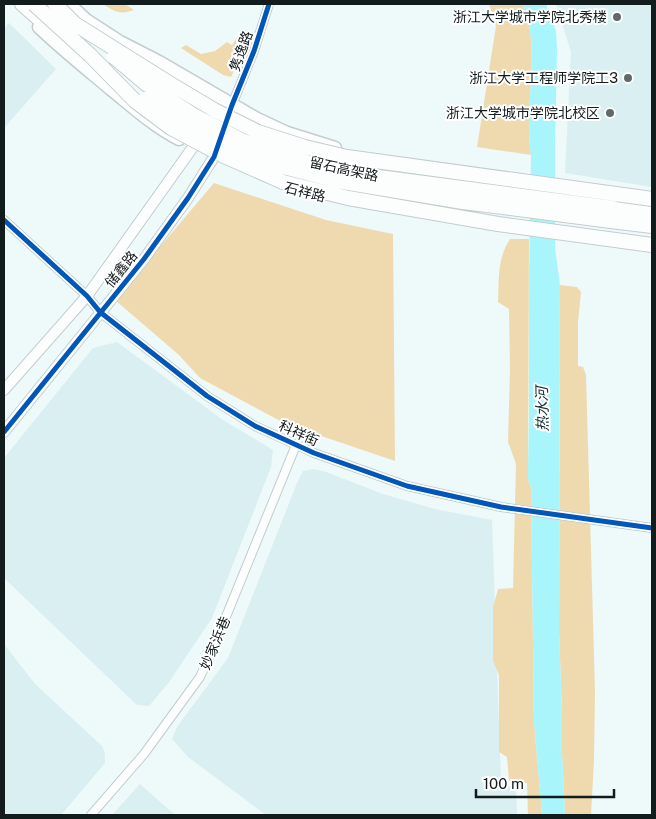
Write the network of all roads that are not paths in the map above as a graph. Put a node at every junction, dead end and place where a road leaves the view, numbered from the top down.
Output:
1 (16, 4) edge
2 (22, 4) edge
3 (34, 4) edge
4 (55, 4) edge
5 (69, 4) edge
6 (269, 4) edge
7 (75, 24) junction
8 (90, 55) junction
9 (135, 101) junction
10 (232, 105) junction
11 (193, 147) junction
12 (214, 157) junction
13 (652, 200) edge
14 (652, 213) edge
15 (612, 214) junction
16 (4, 220) edge
17 (652, 226) edge
18 (652, 241) edge
19 (652, 245) edge
20 (87, 296) junction
21 (100, 312) junction
22 (4, 390) edge
23 (4, 432) edge
24 (296, 445) junction
25 (652, 528) edge
26 (91, 815) edge

1 - 11 main road, 石祥路
2 - 9 highway, bridge
3 - 8 highway, 留石高架路, bridge
4 - 7 highway, 留石高架路, bridge
5 - 10 main road
6 - 10 street, 隽逸路
7 - 13 highway, 留石高架路, bridge
7 - 15 highway, 留石高架路, bridge
8 - 9 highway, 留石高架路, bridge
8 - 15 highway, 留石高架路, bridge
9 - 19 highway, 留石高架路, bridge
10 - 11 street, 储鑫路
10 - 12 street, 储鑫路
10 - 13 main road, bridge
11 - 12 main road, 石祥路
11 - 20 street, 储鑫路
12 - 18 main road, 石祥路, bridge
12 - 21 street, 储鑫路
14 - 15 highway, 留石高架路
15 - 17 highway, 留石高架路
16 - 20 street, 科祥街
20 - 21 street, 科祥街
20 - 22 street, 储鑫路
21 - 23 street, 储鑫路
21 - 24 street, 科祥街
24 - 25 street, 科祥街
24 - 26 street, 妙家浜巷

